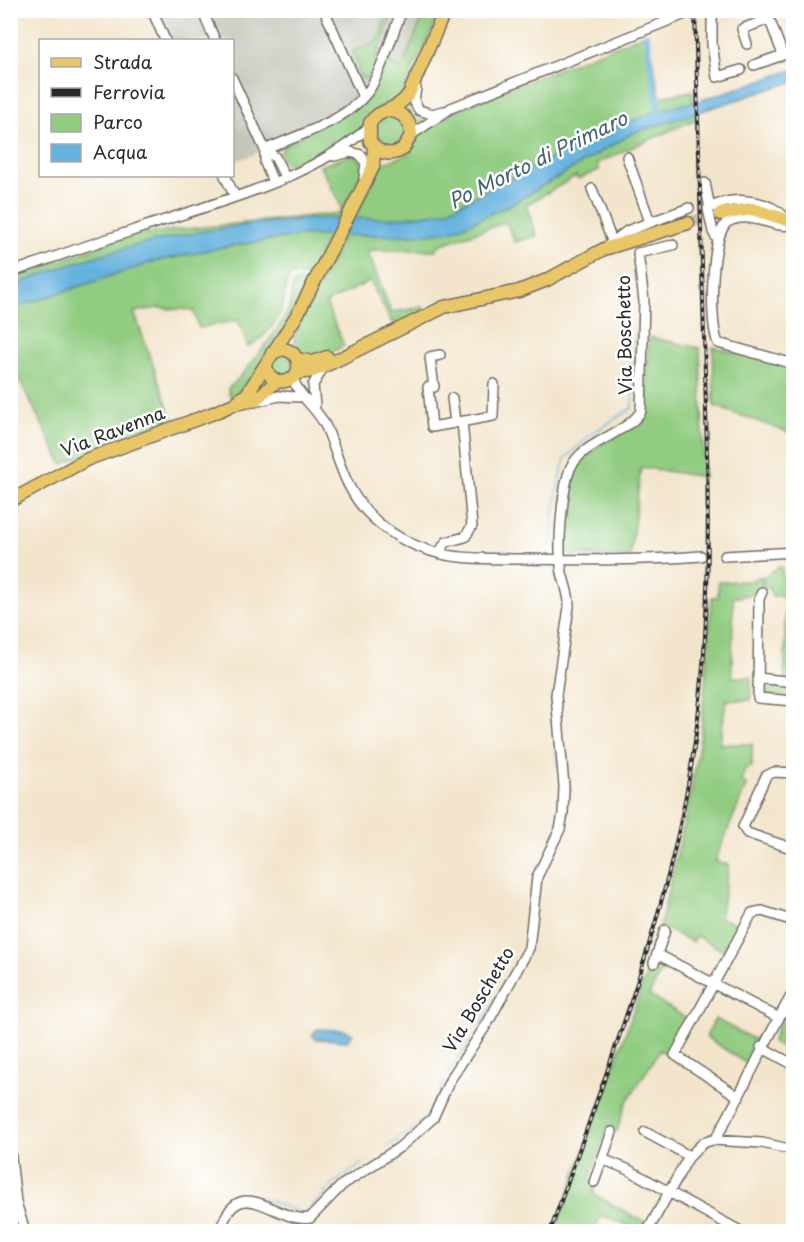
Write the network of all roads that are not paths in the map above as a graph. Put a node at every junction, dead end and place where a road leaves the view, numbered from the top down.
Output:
1 (152, 10) edge
2 (202, 10) edge
3 (324, 10) edge
4 (402, 10) edge
5 (445, 10) edge
6 (695, 10) edge
7 (712, 10) edge
8 (767, 15) edge
9 (165, 39) edge
10 (216, 39) edge
11 (747, 44) dead end
12 (424, 60) junction
13 (754, 65) dead end
14 (741, 70) dead end
15 (234, 82) edge
16 (408, 94) junction
17 (363, 97) junction
18 (391, 111) junction
19 (446, 111) junction
20 (409, 125) junction
21 (369, 127) junction
22 (355, 137) junction
23 (372, 144) junction
24 (265, 150) junction
25 (389, 154) junction
26 (329, 157) junction
27 (627, 157) dead end
28 (373, 167) junction
29 (225, 177) edge
30 (285, 177) junction
31 (273, 182) junction
32 (705, 183) dead end
33 (592, 189) dead end
34 (235, 197) junction
35 (356, 200) junction
36 (689, 208) dead end
37 (713, 211) junction
38 (650, 222) junction
39 (791, 222) edge
40 (688, 223) tunnel mouth
41 (718, 240) junction
42 (608, 245) junction
43 (673, 245) dead end
44 (10, 273) edge
45 (297, 315) junction
46 (387, 331) junction
47 (272, 353) junction
48 (440, 355) dead end
49 (296, 357) junction
50 (794, 364) edge
51 (266, 366) junction
52 (324, 366) junction
53 (287, 379) junction
54 (494, 384) dead end
55 (298, 397) junction
56 (452, 398) dead end
57 (309, 402) junction
58 (239, 404) junction
59 (316, 411) junction
60 (458, 422) junction
61 (10, 501) edge
62 (794, 552) edge
63 (439, 553) junction
64 (701, 556) dead end
65 (725, 556) dead end
66 (561, 560) junction
67 (762, 592) dead end
68 (758, 678) junction
69 (794, 682) edge
70 (794, 701) edge
71 (794, 772) edge
72 (794, 849) edge
73 (794, 921) edge
74 (665, 930) dead end
75 (713, 984) junction
76 (794, 991) edge
77 (777, 1017) junction
78 (761, 1047) junction
79 (792, 1066) edge
80 (739, 1097) junction
81 (612, 1132) dead end
82 (645, 1132) dead end
83 (715, 1140) junction
84 (10, 1149) edge
85 (794, 1150) edge
86 (689, 1156) junction
87 (602, 1159) junction
88 (594, 1182) dead end
89 (668, 1192) junction
90 (25, 1232) edge
91 (220, 1232) edge
92 (647, 1232) edge
93 (742, 1232) edge

1 - 9 street
2 - 10 street
3 - 17 street
4 - 17 street
5 - 12 main road
6 - 19 street
7 - 14 street
8 - 11 street
8 - 13 street
12 - 16 main road
12 - 19 street
15 - 24 street
16 - 18 main road
16 - 20 main road
17 - 24 street
18 - 20 main road
18 - 21 main road
19 - 20 street
20 - 25 main road
21 - 22 street
21 - 23 main road
22 - 23 street
22 - 26 street
23 - 25 main road
23 - 28 main road
24 - 30 street
24 - 31 street
25 - 28 main road
26 - 30 street
26 - 35 street
27 - 38 street
28 - 35 main road
29 - 34 street
30 - 31 street
31 - 34 street
32 - 37 street
33 - 42 street
34 - 44 street
35 - 45 main road
36 - 38 street, Via Ravenna
37 - 39 main road
37 - 39 street
37 - 41 street
38 - 42 street, Via Ravenna
39 - 41 street
40 - 42 main road, Via Ravenna
41 - 50 street
42 - 46 main road, Via Ravenna
43 - 66 street, Via Boschetto
45 - 47 main road
45 - 49 main road
46 - 49 main road, Via Ravenna
46 - 52 main road, Via Ravenna
47 - 49 main road, Via Ravenna
47 - 51 main road, Via Ravenna
48 - 60 street
49 - 53 main road
51 - 53 main road
51 - 58 main road, Via Ravenna
52 - 53 main road, Via Ravenna
52 - 59 street
53 - 55 street
53 - 57 street
53 - 58 main road, Via Ravenna
54 - 60 street
55 - 57 street
55 - 58 street
56 - 60 street
57 - 59 street
58 - 61 main road, Via Ravenna
59 - 63 street
60 - 63 street
62 - 65 street
63 - 66 street
64 - 66 street
66 - 91 street, Via Boschetto
67 - 68 street
68 - 69 street
68 - 70 street
71 - 72 street
73 - 75 street
74 - 75 street
75 - 77 street
75 - 80 street
76 - 77 street
77 - 78 street
78 - 79 street
78 - 80 street
80 - 83 street
81 - 87 street
82 - 86 street
83 - 85 street
83 - 86 street
84 - 90 street
86 - 89 street
87 - 88 street
87 - 89 street
89 - 92 street
89 - 93 street

